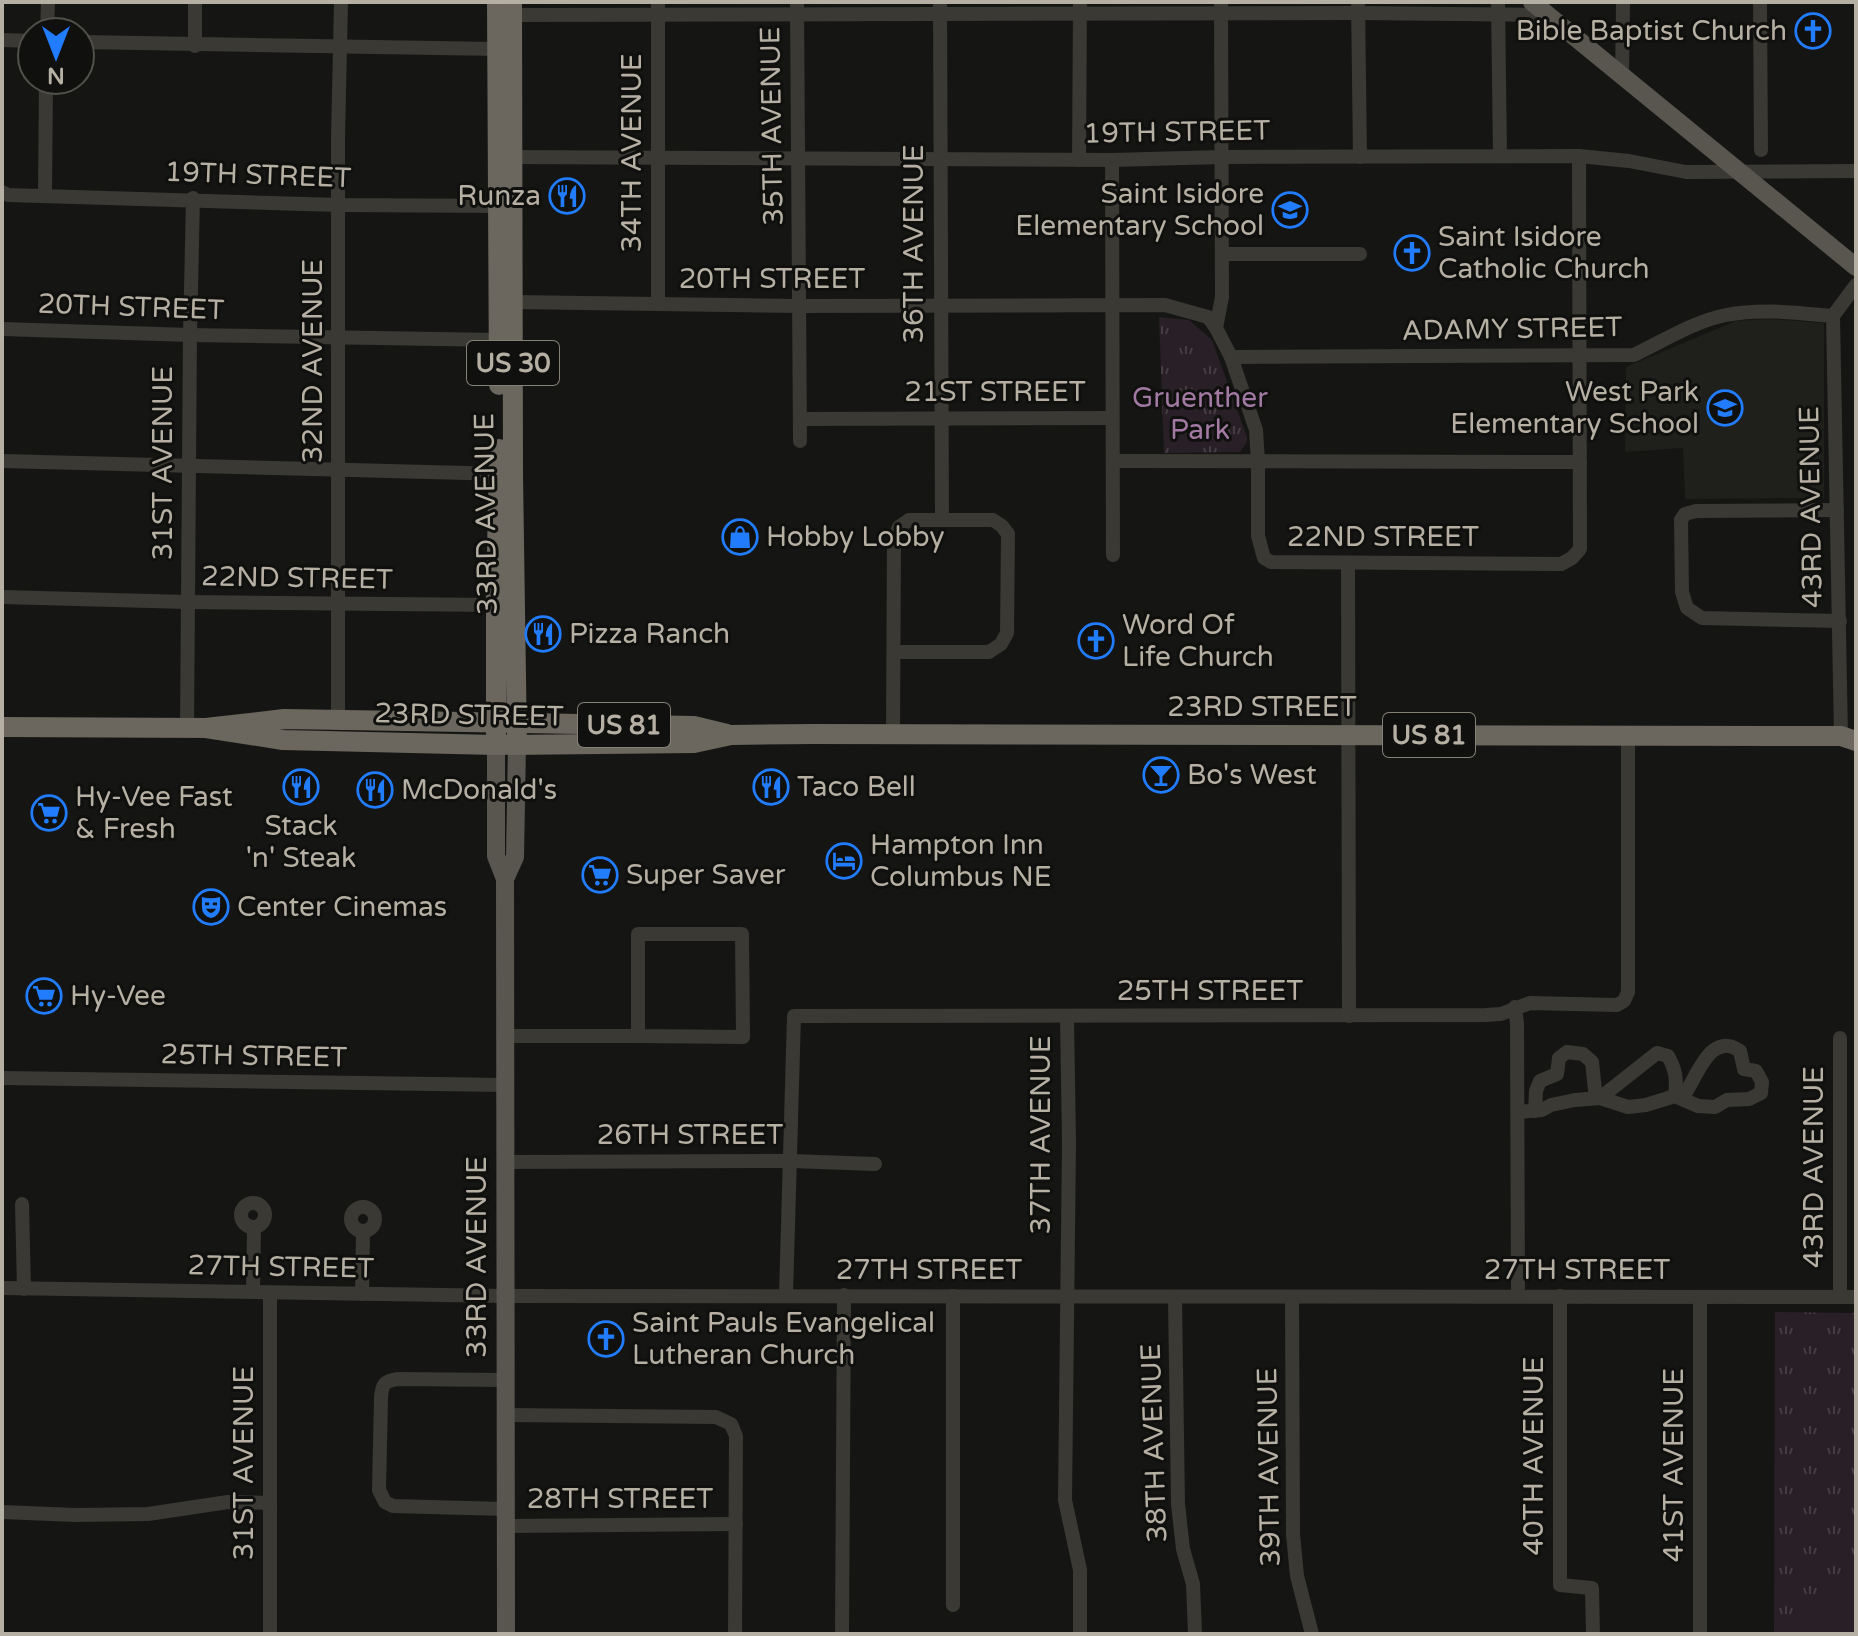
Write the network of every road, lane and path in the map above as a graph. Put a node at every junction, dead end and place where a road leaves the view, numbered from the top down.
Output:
1 (195, 2) edge
2 (341, 2) edge
3 (1532, 2) edge
4 (1623, 2) edge
5 (1760, 2) edge
6 (507, 6) edge
7 (1358, 7) edge
8 (940, 8) edge
9 (1080, 8) edge
10 (1221, 8) edge
11 (1498, 8) edge
12 (658, 9) edge
13 (797, 9) edge
14 (1547, 15) junction
15 (96, 43) edge
16 (195, 46) junction
17 (340, 47) junction
18 (497, 49) junction
19 (1622, 77) junction
20 (46, 96) edge
21 (1761, 150) dead end
22 (1500, 156) junction
23 (1579, 156) junction
24 (505, 157) junction
25 (1222, 157) junction
26 (1360, 157) junction
27 (798, 158) junction
28 (939, 158) junction
29 (657, 159) junction
30 (1079, 160) junction
31 (1112, 160) junction
32 (1856, 171) edge
33 (1736, 172) junction
34 (2, 192) edge
35 (45, 195) junction
36 (193, 198) junction
37 (339, 205) junction
38 (505, 206) junction
39 (1222, 254) junction
40 (1360, 254) dead end
41 (1856, 267) edge
42 (1856, 285) edge
43 (513, 302) junction
44 (658, 304) junction
45 (1112, 305) junction
46 (799, 306) junction
47 (941, 306) junction
48 (1833, 316) junction
49 (1216, 328) junction
50 (2, 329) edge
51 (190, 335) junction
52 (339, 339) junction
53 (499, 340) junction
54 (1580, 355) junction
55 (1231, 357) junction
56 (941, 418) junction
57 (1112, 418) junction
58 (800, 419) junction
59 (800, 441) dead end
60 (2, 461) edge
61 (1113, 461) junction
62 (1258, 462) junction
63 (1580, 462) junction
64 (190, 466) junction
65 (339, 471) junction
66 (506, 474) junction
67 (1837, 510) junction
68 (942, 520) junction
69 (1113, 555) dead end
70 (1348, 564) junction
71 (2, 597) edge
72 (188, 602) junction
73 (337, 605) junction
74 (496, 605) junction
75 (1840, 621) junction
76 (894, 652) junction
77 (338, 720) junction
78 (506, 724) junction
79 (2, 727) edge
80 (197, 728) junction
81 (1628, 734) junction
82 (731, 735) junction
83 (893, 735) junction
84 (1349, 735) junction
85 (1851, 736) edge
86 (506, 745) junction
87 (1515, 1007) junction
88 (1349, 1016) junction
89 (1067, 1018) junction
90 (506, 1036) junction
91 (638, 1036) junction
92 (1840, 1038) dead end
93 (2, 1078) edge
94 (506, 1085) junction
95 (1678, 1097) junction
96 (1600, 1098) junction
97 (1535, 1111) junction
98 (1518, 1112) junction
99 (791, 1161) junction
100 (506, 1162) junction
101 (875, 1164) dead end
102 (22, 1204) dead end
103 (254, 1228) dead end
104 (363, 1232) dead end
105 (2, 1288) edge
106 (24, 1289) junction
107 (253, 1292) junction
108 (270, 1293) junction
109 (362, 1294) junction
110 (786, 1295) junction
111 (844, 1295) junction
112 (505, 1296) junction
113 (953, 1296) junction
114 (1518, 1296) junction
115 (1560, 1296) junction
116 (1067, 1297) junction
117 (1292, 1297) junction
118 (1700, 1297) junction
119 (1840, 1297) junction
120 (1856, 1297) edge
121 (1175, 1298) junction
122 (505, 1380) junction
123 (505, 1415) junction
124 (270, 1503) junction
125 (2, 1512) edge
126 (505, 1517) junction
127 (736, 1524) junction
128 (953, 1605) dead end
129 (270, 1634) edge
130 (506, 1634) edge
131 (735, 1634) edge
132 (842, 1634) edge
133 (1080, 1634) edge
134 (1195, 1634) edge
135 (1312, 1634) edge
136 (1593, 1634) edge
137 (1700, 1634) edge

1 - 16 street
2 - 17 street, 32ND AVENUE
3 - 14 main road
4 - 19 street
5 - 21 street
6 - 12 street
6 - 18 highway, 33RD AVENUE / US 30
6 - 24 highway, 33RD AVENUE / US 30
7 - 10 street
7 - 11 street
7 - 26 street
8 - 9 street
8 - 13 street
8 - 28 street, 36TH AVENUE
9 - 10 street
9 - 30 street
10 - 25 street
11 - 14 street
11 - 22 street
12 - 13 street
12 - 29 street, 34TH AVENUE
13 - 27 street, 35TH AVENUE
14 - 19 main road
15 - 16 street
16 - 17 street
17 - 18 street
17 - 37 street, 32ND AVENUE
18 - 24 highway, 33RD AVENUE / US 30
19 - 33 main road
20 - 35 street
22 - 23 street, 19TH STREET
22 - 26 street, 19TH STREET
23 - 33 street, 19TH STREET
23 - 54 street
24 - 29 street, 19TH STREET
24 - 38 highway, 33RD AVENUE / US 30
25 - 26 street, 19TH STREET
25 - 31 street, 19TH STREET
25 - 39 street
27 - 28 street, 19TH STREET
27 - 29 street, 19TH STREET
27 - 46 street, 35TH AVENUE
28 - 30 street, 19TH STREET
28 - 47 street, 36TH AVENUE
29 - 44 street, 34TH AVENUE
30 - 31 street, 19TH STREET
31 - 45 street
32 - 33 street, 19TH STREET
33 - 41 main road
34 - 35 street, 19TH STREET
35 - 36 street, 19TH STREET
36 - 37 street, 19TH STREET
36 - 51 street, 31ST AVENUE
37 - 38 street, 19TH STREET
37 - 52 street, 32ND AVENUE
38 - 43 highway, 33RD AVENUE / US 30
38 - 53 highway, 33RD AVENUE / US 30
39 - 40 street
39 - 49 street
42 - 48 street
43 - 44 street, 20TH STREET
43 - 66 highway, 33RD AVENUE / US 30
44 - 46 street, 20TH STREET
45 - 47 street, 20TH STREET
45 - 49 street, 20TH STREET
45 - 57 street
46 - 47 street, 20TH STREET
46 - 58 street, 35TH AVENUE
47 - 56 street, 36TH AVENUE
48 - 54 street, ADAMY STREET
48 - 67 street, 43RD AVENUE
49 - 55 street, 22ND STREET
50 - 51 street, 20TH STREET
51 - 52 street, 20TH STREET
51 - 64 street, 31ST AVENUE
52 - 53 street, 20TH STREET
52 - 65 street, 32ND AVENUE
53 - 66 highway, 33RD AVENUE / US 30
54 - 55 street, ADAMY STREET
54 - 63 street
55 - 62 street, 22ND STREET
56 - 57 street, 21ST STREET
56 - 58 street, 21ST STREET
56 - 68 street, 36TH AVENUE
57 - 61 street, 21ST STREET
58 - 59 street, 35TH AVENUE
60 - 64 street
61 - 62 street
61 - 69 street
62 - 63 street
62 - 70 street, 22ND STREET
63 - 70 street, 22ND STREET
64 - 65 street
64 - 72 street, 31ST AVENUE
65 - 66 street
65 - 73 street, 32ND AVENUE
66 - 74 highway, 33RD AVENUE / US 30
66 - 78 highway, 33RD AVENUE / US 30
67 - 75 street, 43RD AVENUE
67 - 75 street
68 - 76 street
68 - 76 street
70 - 84 street
71 - 72 street, 22ND STREET
72 - 73 street, 22ND STREET
72 - 80 street, 31ST AVENUE
73 - 74 street, 22ND STREET
73 - 77 street, 32ND AVENUE
74 - 78 highway, 33RD AVENUE / US 30
75 - 85 street, 43RD AVENUE
76 - 83 street
77 - 78 highway, 23RD STREET
77 - 80 highway, 23RD STREET
78 - 82 highway, 23RD STREET / US 81
78 - 86 highway, 33RD AVENUE / US 30
79 - 80 highway, 23RD STREET
80 - 86 highway, 23RD STREET
81 - 84 highway, 23RD STREET / US 81
81 - 85 highway, 23RD STREET / US 81
81 - 87 street, 25TH STREET
82 - 83 highway, 23RD STREET / US 81
82 - 86 highway, 23RD STREET / US 81
83 - 84 highway, 23RD STREET / US 81
84 - 88 street
86 - 90 main road, 33RD AVENUE
87 - 88 street, 25TH STREET
87 - 98 street
88 - 89 street, 25TH STREET
89 - 99 street, 25TH STREET
89 - 116 street, 37TH AVENUE
90 - 91 street
90 - 94 main road, 33RD AVENUE
91 - 91 street
92 - 119 street, 43RD AVENUE
93 - 94 street, 25TH STREET
94 - 100 main road, 33RD AVENUE
95 - 95 street
95 - 96 street
95 - 96 street
96 - 97 street
96 - 97 street
97 - 98 street
98 - 114 street
99 - 100 street, 26TH STREET
99 - 101 street, 26TH STREET
99 - 110 street
100 - 112 main road, 33RD AVENUE
102 - 106 street
103 - 107 street
104 - 109 street
105 - 106 street, 27TH STREET
106 - 107 street, 27TH STREET
107 - 108 street, 27TH STREET
108 - 109 street, 27TH STREET
108 - 124 street, 31ST AVENUE
109 - 112 street, 27TH STREET
110 - 111 street, 27TH STREET
110 - 112 street, 27TH STREET
111 - 113 street, 27TH STREET
111 - 132 street
112 - 122 main road, 33RD AVENUE
113 - 116 street, 27TH STREET
113 - 128 street
114 - 115 street, 27TH STREET
114 - 117 street, 27TH STREET
115 - 118 street, 27TH STREET
115 - 136 street, 40TH AVENUE
116 - 121 street, 27TH STREET
116 - 133 street, 37TH AVENUE
117 - 121 street, 27TH STREET
117 - 135 street, 39TH AVENUE
118 - 119 street, 27TH STREET
118 - 137 street, 41ST AVENUE
119 - 120 street, 27TH STREET
121 - 134 street, 38TH AVENUE
122 - 123 main road, 33RD AVENUE
122 - 126 street, 28TH STREET
123 - 126 main road, 33RD AVENUE
123 - 127 street
124 - 125 street
124 - 129 street, 31ST AVENUE
126 - 127 street, 28TH STREET
126 - 130 main road, 33RD AVENUE
127 - 131 street

